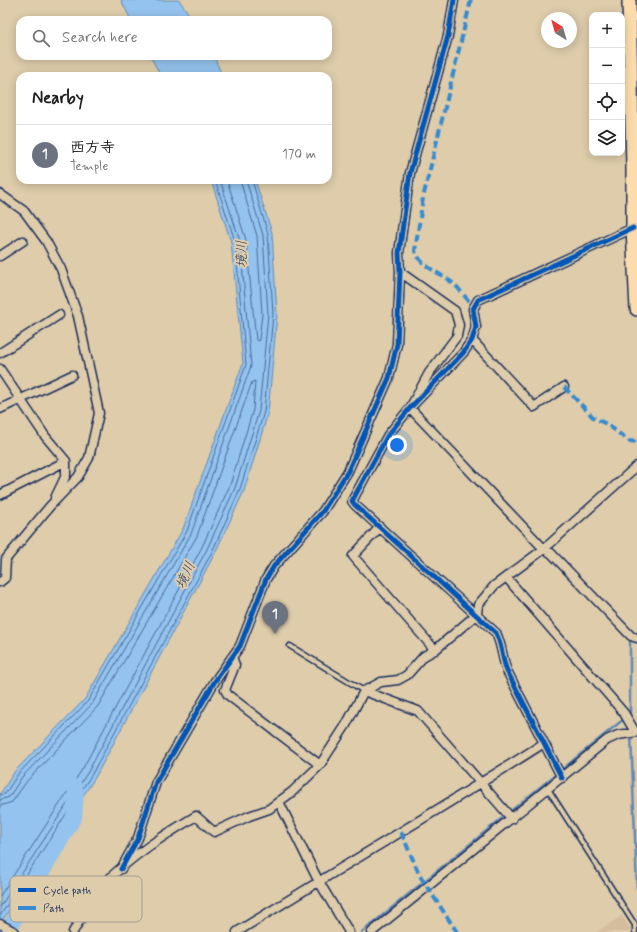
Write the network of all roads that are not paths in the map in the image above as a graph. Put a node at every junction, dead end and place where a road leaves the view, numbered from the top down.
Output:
1 (454, 0) edge
2 (629, 0) edge
3 (0, 194) edge
4 (633, 228) junction
5 (23, 241) dead end
6 (0, 256) edge
7 (400, 272) junction
8 (637, 308) edge
9 (59, 315) dead end
10 (472, 340) junction
11 (0, 353) edge
12 (0, 369) edge
13 (72, 375) dead end
14 (564, 387) dead end
15 (20, 398) junction
16 (410, 408) junction
17 (0, 409) edge
18 (66, 461) junction
19 (637, 466) edge
20 (0, 495) edge
21 (50, 506) junction
22 (380, 527) junction
23 (544, 549) junction
24 (506, 577) junction
25 (0, 582) edge
26 (476, 614) junction
27 (637, 638) edge
28 (290, 646) dead end
29 (435, 650) junction
30 (232, 657) junction
31 (364, 692) junction
32 (636, 732) edge
33 (544, 743) junction
34 (320, 765) junction
35 (562, 778) junction
36 (482, 782) junction
37 (548, 789) junction
38 (279, 802) junction
39 (512, 819) junction
40 (121, 869) junction
41 (114, 876) edge
42 (318, 880) junction
43 (79, 922) edge
44 (0, 924) edge
45 (14, 931) edge
46 (73, 932) edge
47 (237, 932) edge
48 (349, 932) edge
49 (372, 932) edge
50 (635, 932) edge

1 - 7 street
2 - 4 main road
3 - 21 street
4 - 8 main road
4 - 10 street
5 - 6 street
7 - 16 street
7 - 30 street
9 - 11 street
10 - 14 street
10 - 16 street
12 - 15 street
13 - 15 street
15 - 17 street
15 - 18 street
16 - 22 street
16 - 23 street
18 - 20 street
18 - 21 street
19 - 23 street
21 - 25 street
22 - 26 street
22 - 29 street
23 - 24 street
23 - 27 street
24 - 26 street
24 - 32 street
26 - 29 street
26 - 33 street
28 - 31 lane
29 - 31 street
30 - 34 street
30 - 40 street
31 - 34 street
31 - 36 street
32 - 35 street
33 - 35 street
33 - 36 street
34 - 38 street
35 - 37 street
36 - 39 street
36 - 42 street
37 - 39 street
37 - 50 lane
38 - 40 street
38 - 42 street
39 - 49 street
40 - 41 street
42 - 47 street
42 - 48 street
43 - 46 street
44 - 45 street

